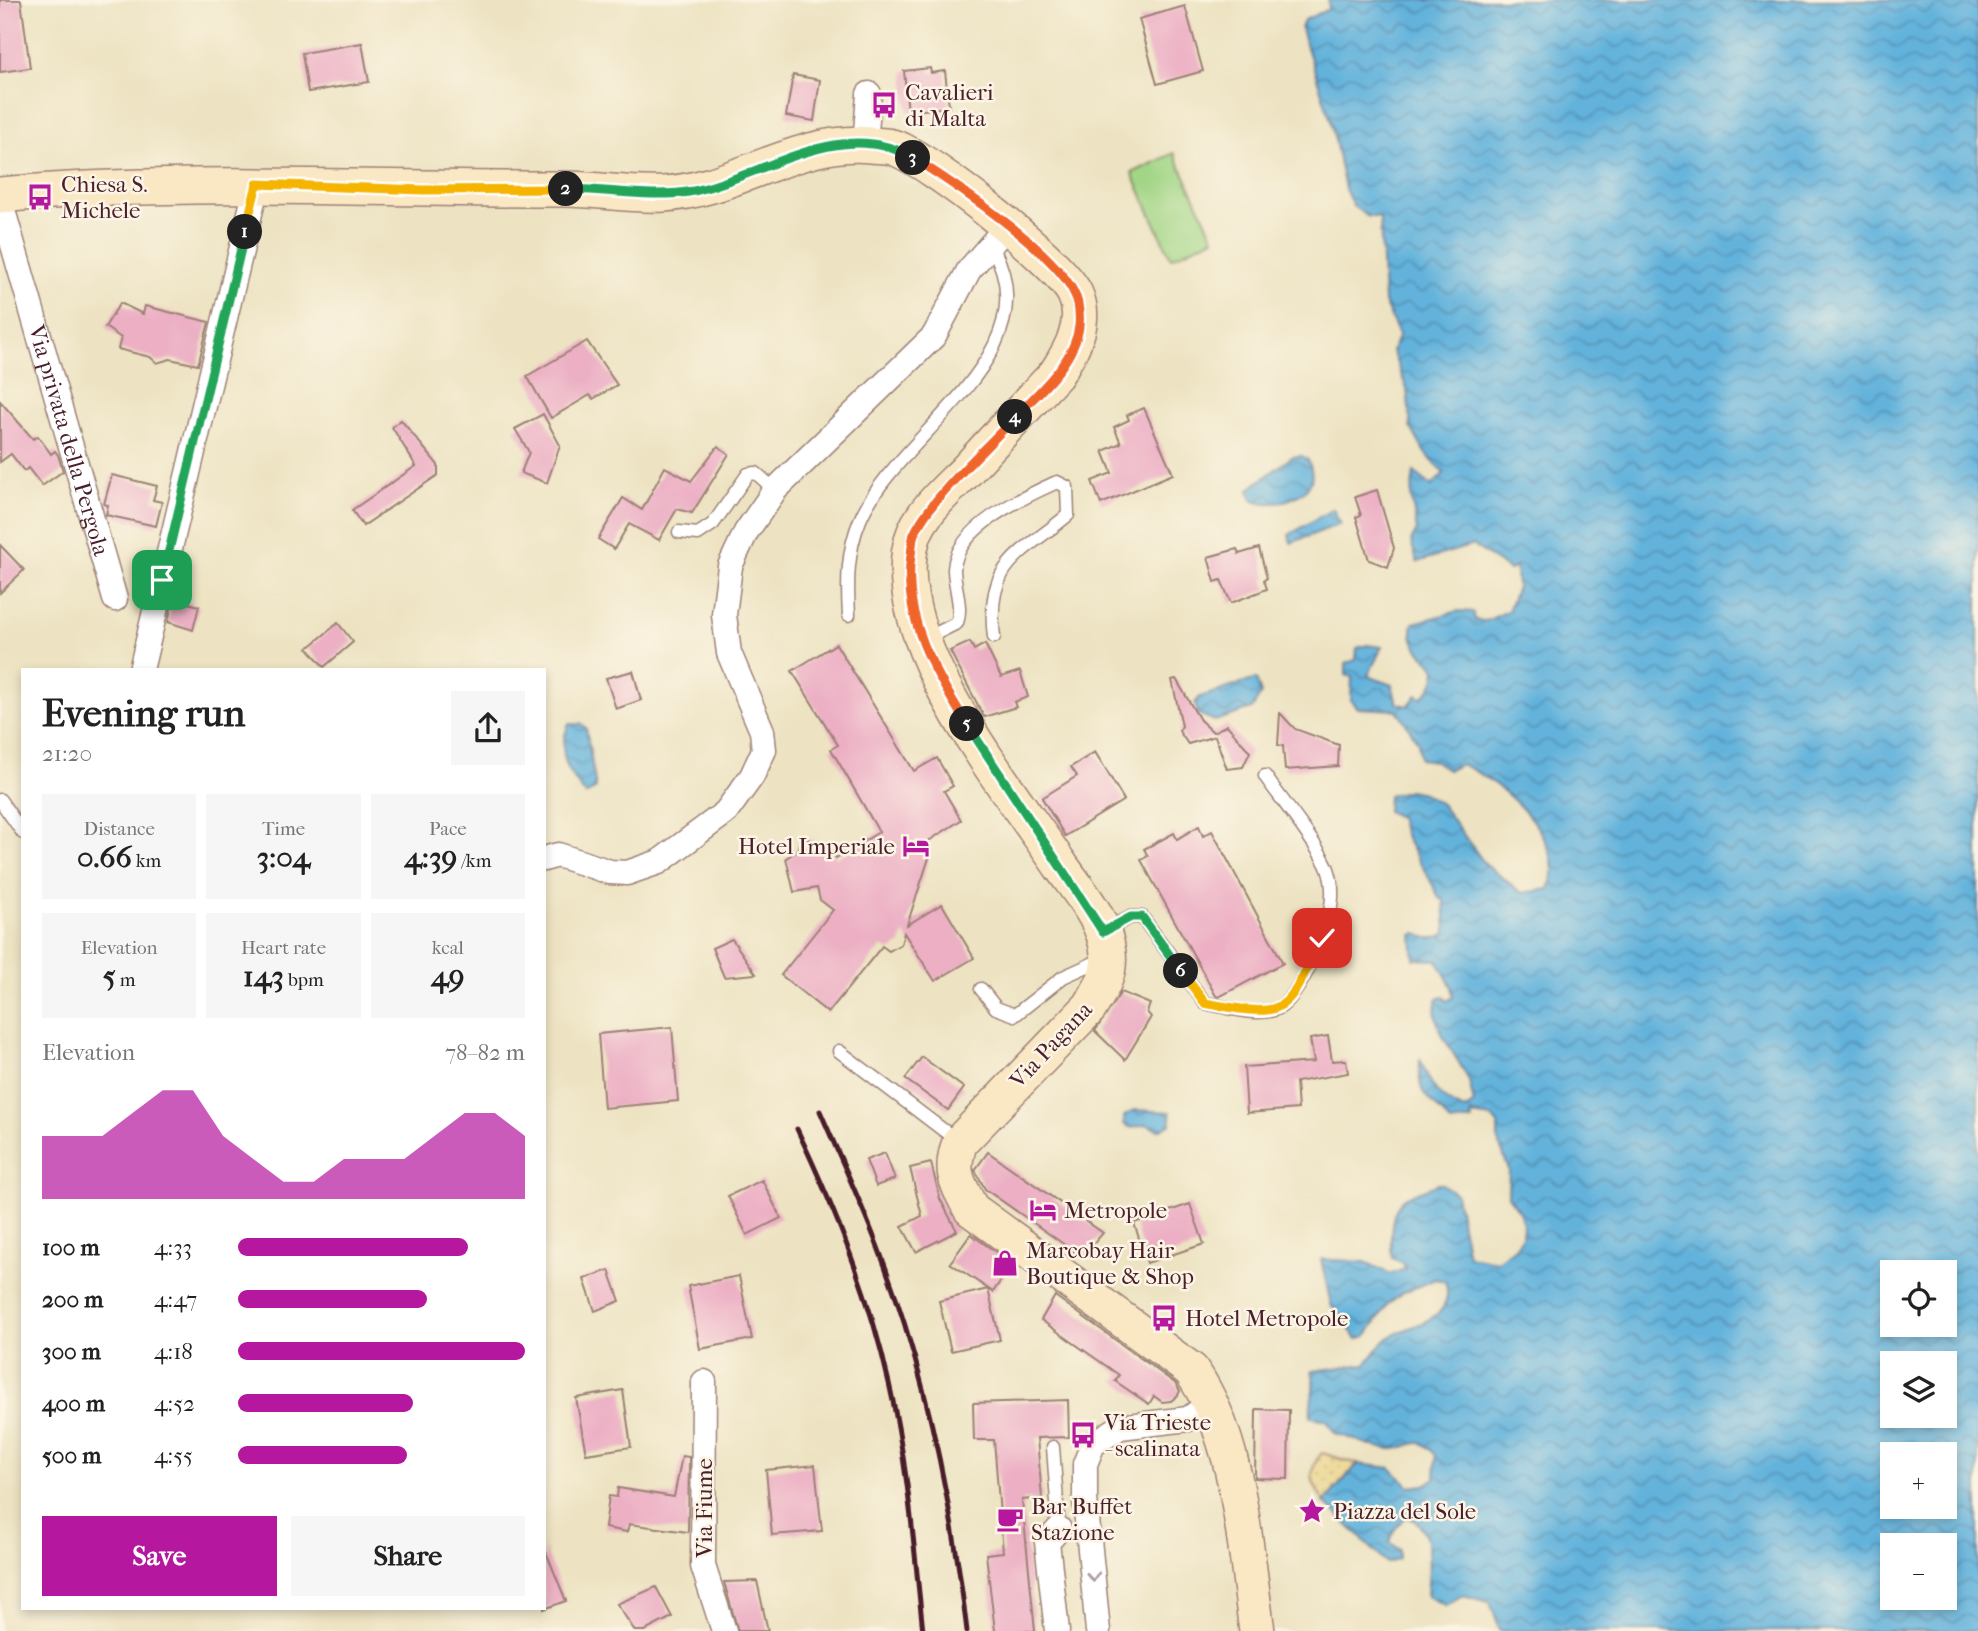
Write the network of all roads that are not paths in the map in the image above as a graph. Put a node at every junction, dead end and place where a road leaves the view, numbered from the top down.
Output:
1 (869, 94) dead end
2 (865, 145) junction
3 (257, 184) junction
4 (0, 195) edge
5 (0, 200) edge
6 (999, 235) junction
7 (775, 490) junction
8 (679, 532) dead end
9 (116, 599) dead end
10 (849, 615) dead end
11 (994, 637) dead end
12 (922, 640) junction
13 (141, 668) edge
14 (1265, 776) dead end
15 (0, 800) edge
16 (21, 830) edge
17 (546, 858) edge
18 (1106, 944) junction
19 (981, 989) dead end
20 (839, 1051) dead end
21 (960, 1142) junction
22 (704, 1382) dead end
23 (1213, 1402) junction
24 (1053, 1447) dead end
25 (1059, 1529) joint
26 (724, 1631) edge
27 (1057, 1631) edge
28 (1098, 1631) edge
29 (1257, 1631) edge

1 - 2 street
2 - 3 main road
2 - 6 main road
3 - 4 main road
3 - 13 street
5 - 9 street, Via privata della Pergola
6 - 7 street
6 - 10 lane
6 - 12 main road
7 - 8 lane
7 - 17 street
11 - 12 lane
12 - 18 main road
14 - 18 lane
15 - 16 lane
18 - 19 lane
18 - 21 main road, Via Pagana
20 - 21 lane
21 - 23 main road
22 - 26 street, Via Fiume
23 -> 28 street
23 - 29 main road
24 - 25 lane
25 - 27 street

